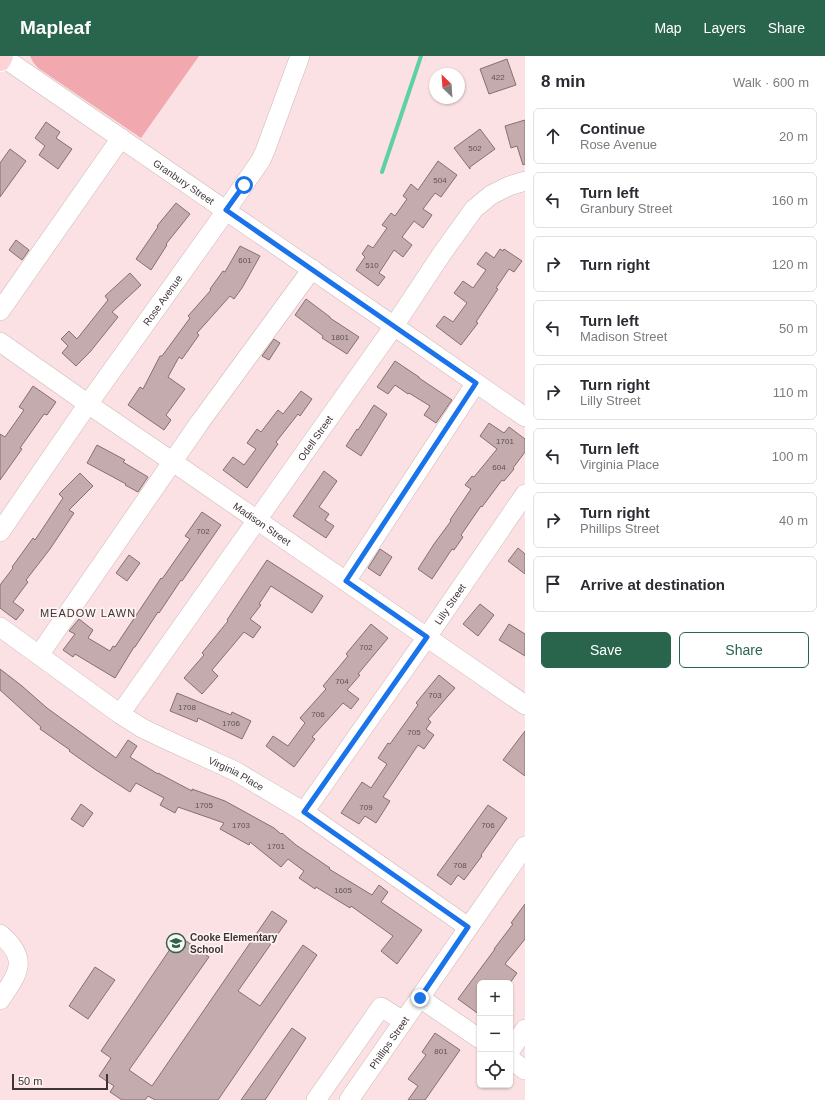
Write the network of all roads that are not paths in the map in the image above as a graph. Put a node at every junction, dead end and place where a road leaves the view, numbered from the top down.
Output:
1 (2, 56) edge
2 (300, 56) edge
3 (0, 60) edge
4 (121, 138) junction
5 (525, 181) edge
6 (226, 210) junction
7 (312, 269) junction
8 (0, 311) edge
9 (394, 326) junction
10 (0, 342) edge
11 (476, 383) junction
12 (88, 404) junction
13 (525, 417) edge
14 (173, 462) junction
15 (525, 494) edge
16 (257, 519) junction
17 (0, 532) edge
18 (346, 581) junction
19 (0, 627) edge
20 (427, 637) junction
21 (39, 655) junction
22 (525, 705) edge
23 (120, 714) junction
24 (304, 812) junction
25 (525, 846) edge
26 (468, 927) junction
27 (0, 934) edge
28 (420, 998) junction
29 (0, 1000) edge
30 (403, 1021) junction
31 (525, 1029) edge
32 (477, 1037) edge
33 (513, 1047) edge
34 (513, 1061) edge
35 (525, 1070) edge
36 (316, 1100) edge
37 (349, 1100) edge

1 - 3 main road
1 - 4 street, Granbury Street
2 - 6 street, Rose Avenue
4 - 6 street, Granbury Street
4 - 8 street
5 - 9 street, Odell Street
6 - 7 street, Granbury Street
6 - 12 street, Rose Avenue
7 - 9 street, Granbury Street
7 - 14 street
9 - 11 street, Granbury Street
9 - 16 street, Odell Street
10 - 12 street, Madison Street
11 - 13 street, Granbury Street
11 - 18 street
12 - 14 street, Madison Street
12 - 17 street, Rose Avenue
14 - 16 street, Madison Street
14 - 21 street
15 - 20 street, Lilly Street
16 - 18 street, Madison Street
16 - 23 street, Odell Street
18 - 20 street, Madison Street
19 - 21 street, Virginia Place
20 - 22 street, Madison Street
20 - 24 street, Lilly Street
21 - 23 street, Virginia Place
23 - 24 street, Virginia Place
24 - 26 street, Virginia Place
25 - 26 street, Phillips Street
26 - 28 street, Phillips Street
27 - 29 street
28 - 30 street, Phillips Street
28 - 32 street
30 - 36 street
30 - 37 street, Phillips Street
31 - 33 street
34 - 35 street

